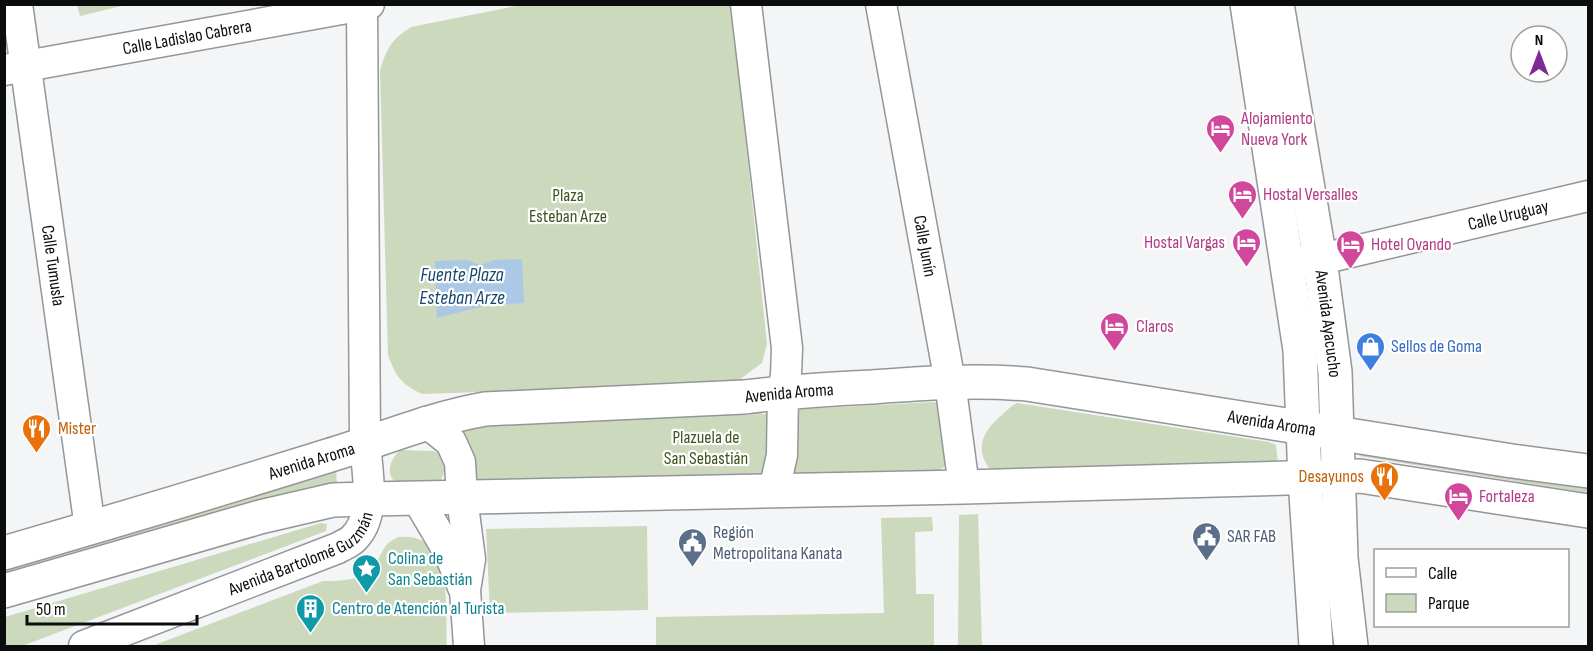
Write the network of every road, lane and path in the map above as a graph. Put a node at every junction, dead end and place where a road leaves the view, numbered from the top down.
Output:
1 (17, 4) edge
2 (746, 4) edge
3 (881, 4) edge
4 (1247, 4) edge
5 (1277, 4) edge
6 (366, 5) edge
7 (15, 68) edge
8 (1588, 196) edge
9 (1320, 260) junction
10 (1287, 267) junction
11 (950, 381) junction
12 (783, 392) junction
13 (426, 422) junction
14 (1303, 428) junction
15 (1338, 433) junction
16 (365, 443) junction
17 (1588, 471) edge
18 (1338, 477) junction
19 (1305, 479) junction
20 (964, 487) junction
21 (774, 491) junction
22 (417, 498) junction
23 (462, 498) junction
24 (368, 499) junction
25 (1588, 511) edge
26 (90, 528) junction
27 (4, 553) edge
28 (465, 590) junction
29 (4, 591) edge
30 (84, 646) edge
31 (469, 646) edge
32 (1316, 646) edge
33 (1351, 646) edge

1 - 7 street, Calle Tumusla
2 - 12 street
3 - 11 street, Calle Junín
4 - 10 main road, Avenida Ayacucho
5 - 9 main road, Avenida Ayacucho
6 - 7 street, Calle Ladislao Cabrera
6 - 16 street
7 - 26 street, Calle Tumusla
8 - 9 street, Calle Uruguay
9 - 10 street, Calle Uruguay
9 - 15 main road, Avenida Ayacucho
10 - 14 main road, Avenida Ayacucho
11 - 12 main road, Avenida Aroma
11 - 14 main road, Avenida Aroma
11 - 20 street, Calle Junín
12 - 13 main road, Avenida Aroma
12 - 21 street
13 - 16 main road, Avenida Aroma
13 - 23 street
14 - 15 main road, Avenida Aroma
14 - 19 main road, Avenida Ayacucho
15 - 17 main road, Avenida Aroma
15 - 18 main road, Avenida Ayacucho
16 - 24 street, Avenida Bartolomé Guzmán
16 - 26 main road, Avenida Aroma
18 - 19 main road
18 - 25 main road
18 - 33 main road, Avenida Ayacucho
19 - 20 main road
19 - 32 main road, Avenida Ayacucho
20 - 21 main road
21 - 23 main road
22 - 23 main road
22 - 24 main road
22 - 28 street
23 - 28 street
24 - 29 main road
24 - 30 street, Avenida Bartolomé Guzmán
26 - 27 main road, Avenida Aroma
28 - 31 street

